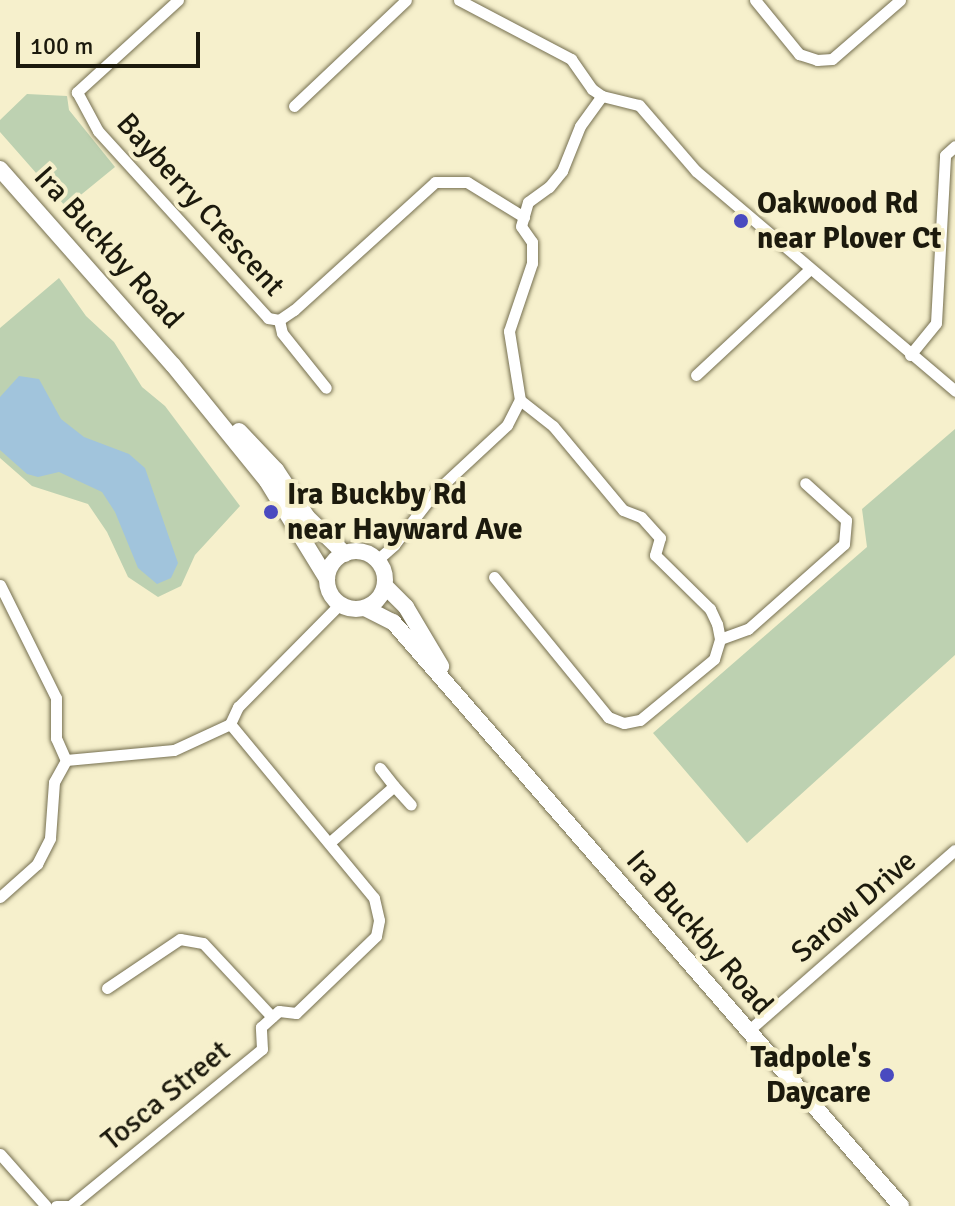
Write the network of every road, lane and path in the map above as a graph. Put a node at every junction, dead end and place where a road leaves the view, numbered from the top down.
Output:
1 (178, 0) edge
2 (406, 0) edge
3 (459, 0) edge
4 (755, 0) edge
5 (900, 0) edge
6 (602, 96) junction
7 (294, 106) dead end
8 (955, 146) edge
9 (0, 169) edge
10 (524, 217) junction
11 (810, 269) junction
12 (279, 320) junction
13 (910, 355) junction
14 (173, 365) junction
15 (696, 375) dead end
16 (326, 388) dead end
17 (955, 391) edge
18 (520, 400) junction
19 (805, 483) dead end
20 (345, 554) junction
21 (377, 560) junction
22 (494, 577) dead end
23 (327, 579) junction
24 (0, 585) edge
25 (385, 586) junction
26 (340, 604) junction
27 (365, 608) junction
28 (720, 639) junction
29 (458, 695) junction
30 (230, 724) junction
31 (66, 760) junction
32 (380, 768) dead end
33 (394, 786) junction
34 (411, 805) dead end
35 (329, 843) junction
36 (955, 850) edge
37 (0, 897) edge
38 (107, 988) dead end
39 (272, 1017) junction
40 (748, 1031) junction
41 (0, 1154) edge
42 (46, 1206) edge
43 (56, 1206) edge
44 (901, 1206) edge

1 - 12 street, Bayberry Crescent
2 - 7 street
3 - 6 street
4 - 5 street
6 - 10 street
6 - 11 street
8 - 13 street
9 - 14 street, Ira Buckby Road
10 - 12 street, Bayberry Crescent
10 - 18 street
11 - 13 street
11 - 15 street
12 - 16 street
13 - 17 street
14 - 20 street, Ira Buckby Road
14 - 23 street, Ira Buckby Road
18 - 21 street
18 - 28 street
19 - 28 street
20 - 21 street
20 - 23 street
21 - 25 street
22 - 28 street
23 - 26 street
24 - 31 street
25 - 27 street
25 - 29 street, Ira Buckby Road
26 - 27 street
26 - 30 street
27 - 29 street, Ira Buckby Road
29 - 40 street, Ira Buckby Road
30 - 31 street
30 - 35 street
31 - 37 street
32 - 33 street
33 - 34 street
33 - 35 street
35 - 39 street
36 - 40 street, Sarow Drive
38 - 39 street
39 - 43 street, Tosca Street
40 - 44 street, Ira Buckby Road
41 - 42 street

